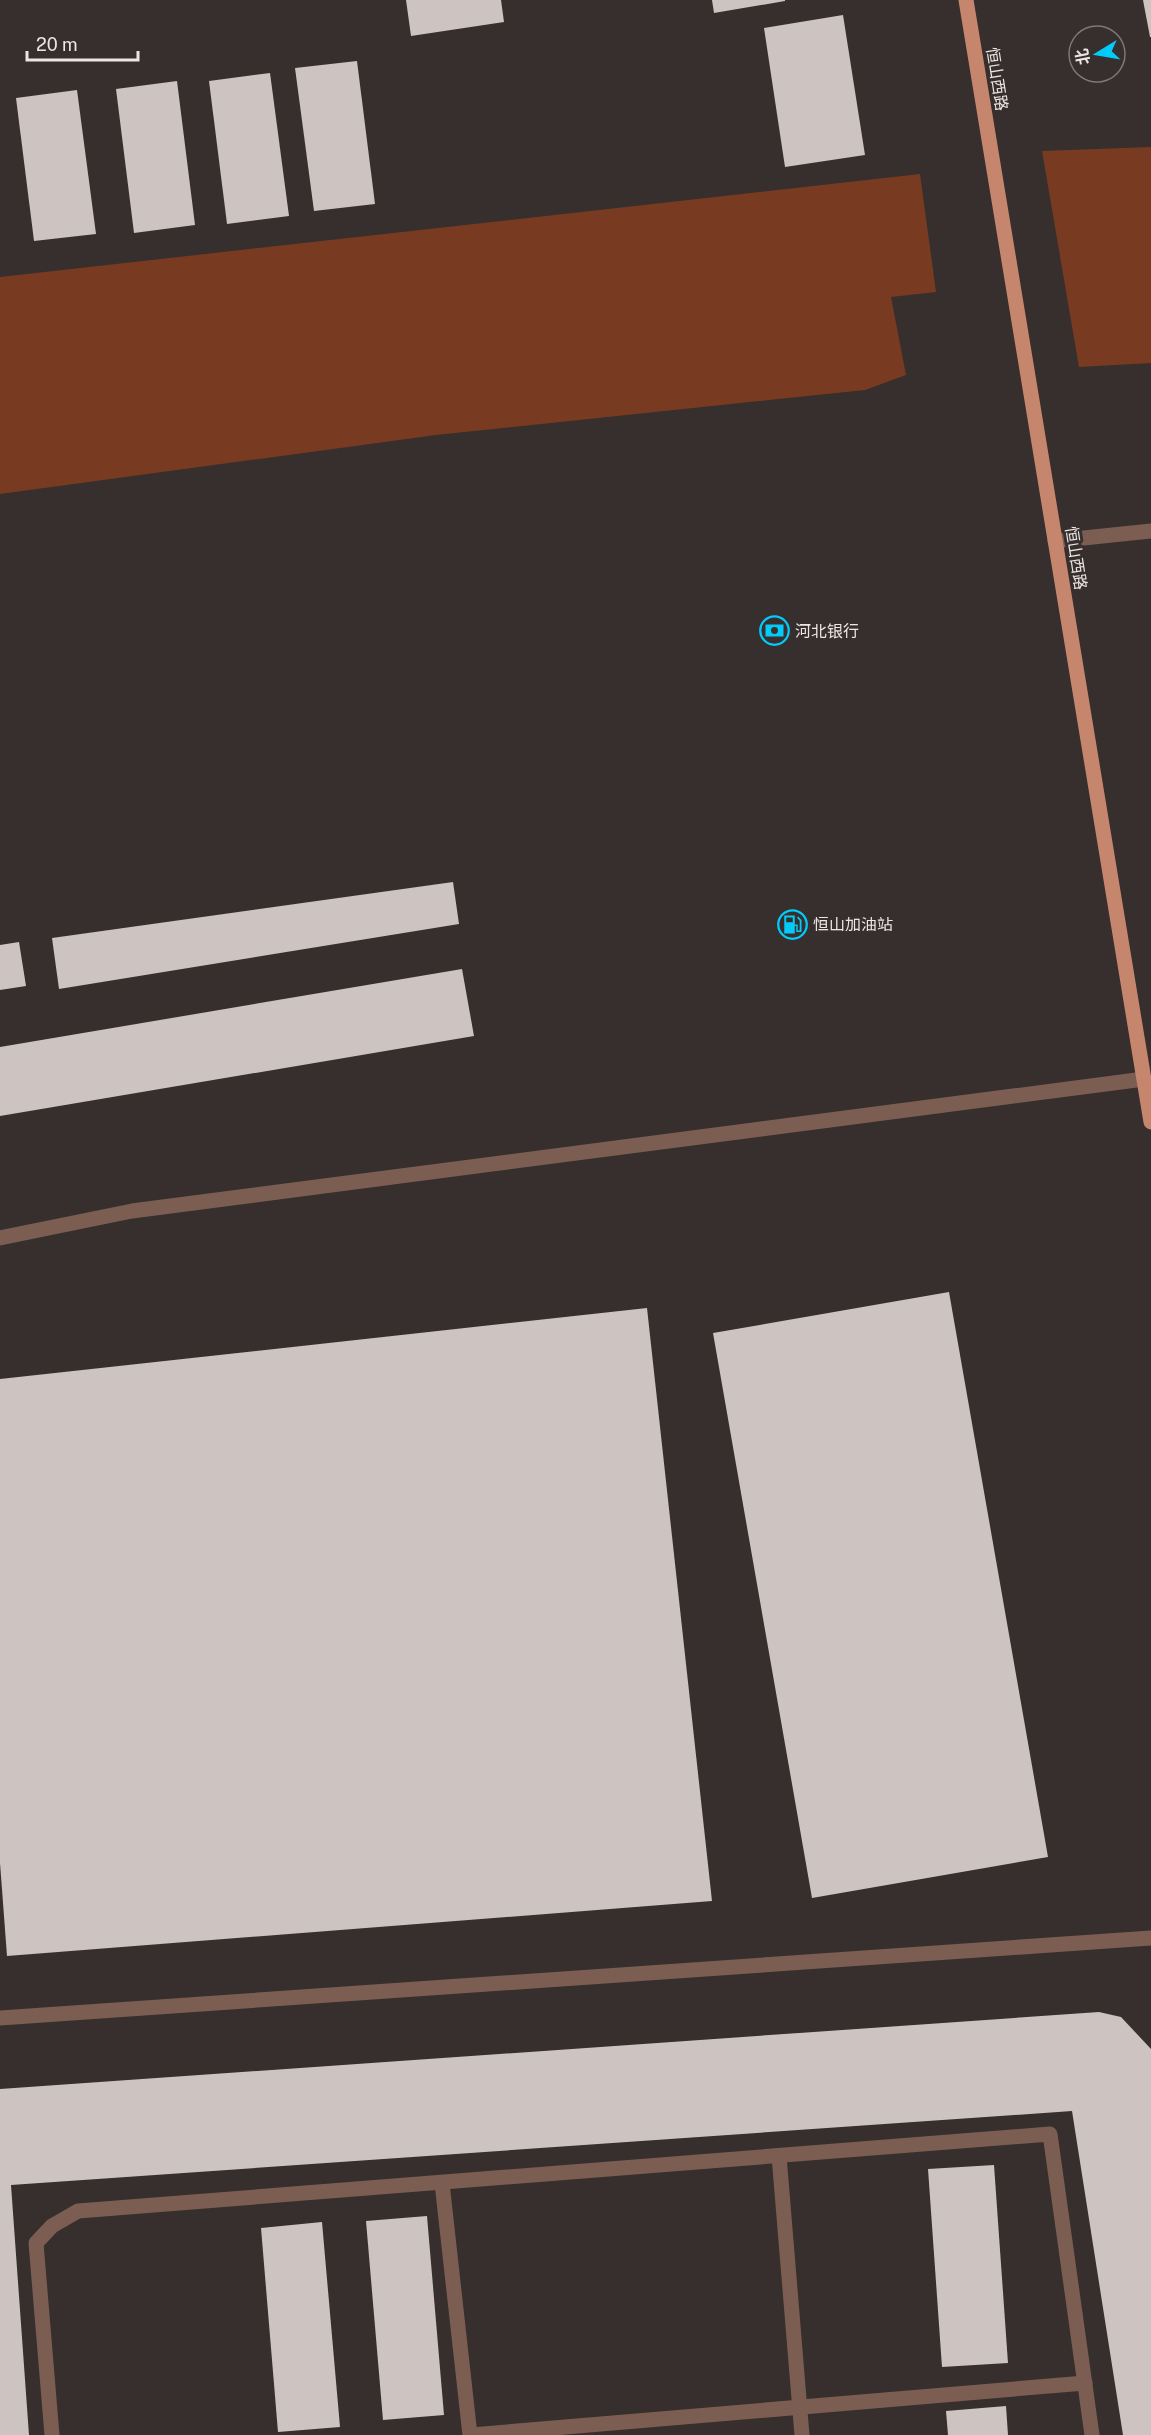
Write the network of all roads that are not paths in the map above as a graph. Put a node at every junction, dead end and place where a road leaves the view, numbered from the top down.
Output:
1 (966, 0) edge
2 (1151, 531) edge
3 (1055, 541) junction
4 (1146, 1058) edge
5 (1144, 1079) junction
6 (1150, 1104) edge
7 (1151, 1122) edge
8 (0, 1238) edge
9 (1151, 1938) edge
10 (0, 2018) edge
11 (779, 2156) junction
12 (442, 2183) junction
13 (1085, 2383) junction
14 (800, 2408) junction
15 (52, 2435) edge
16 (470, 2435) edge
17 (802, 2435) edge
18 (1092, 2435) edge

1 - 3 main road, 恒山西路
2 - 3 street
3 - 4 main road, 恒山西路
4 - 5 main road, 恒山西路
5 - 6 main road, 恒山西路
5 - 8 street
6 - 7 main road, 恒山西路
9 - 10 street
11 - 12 street
11 - 13 street
11 - 14 street
12 - 15 street
12 - 16 street
13 - 14 street
13 - 18 street
14 - 16 street
14 - 17 street

